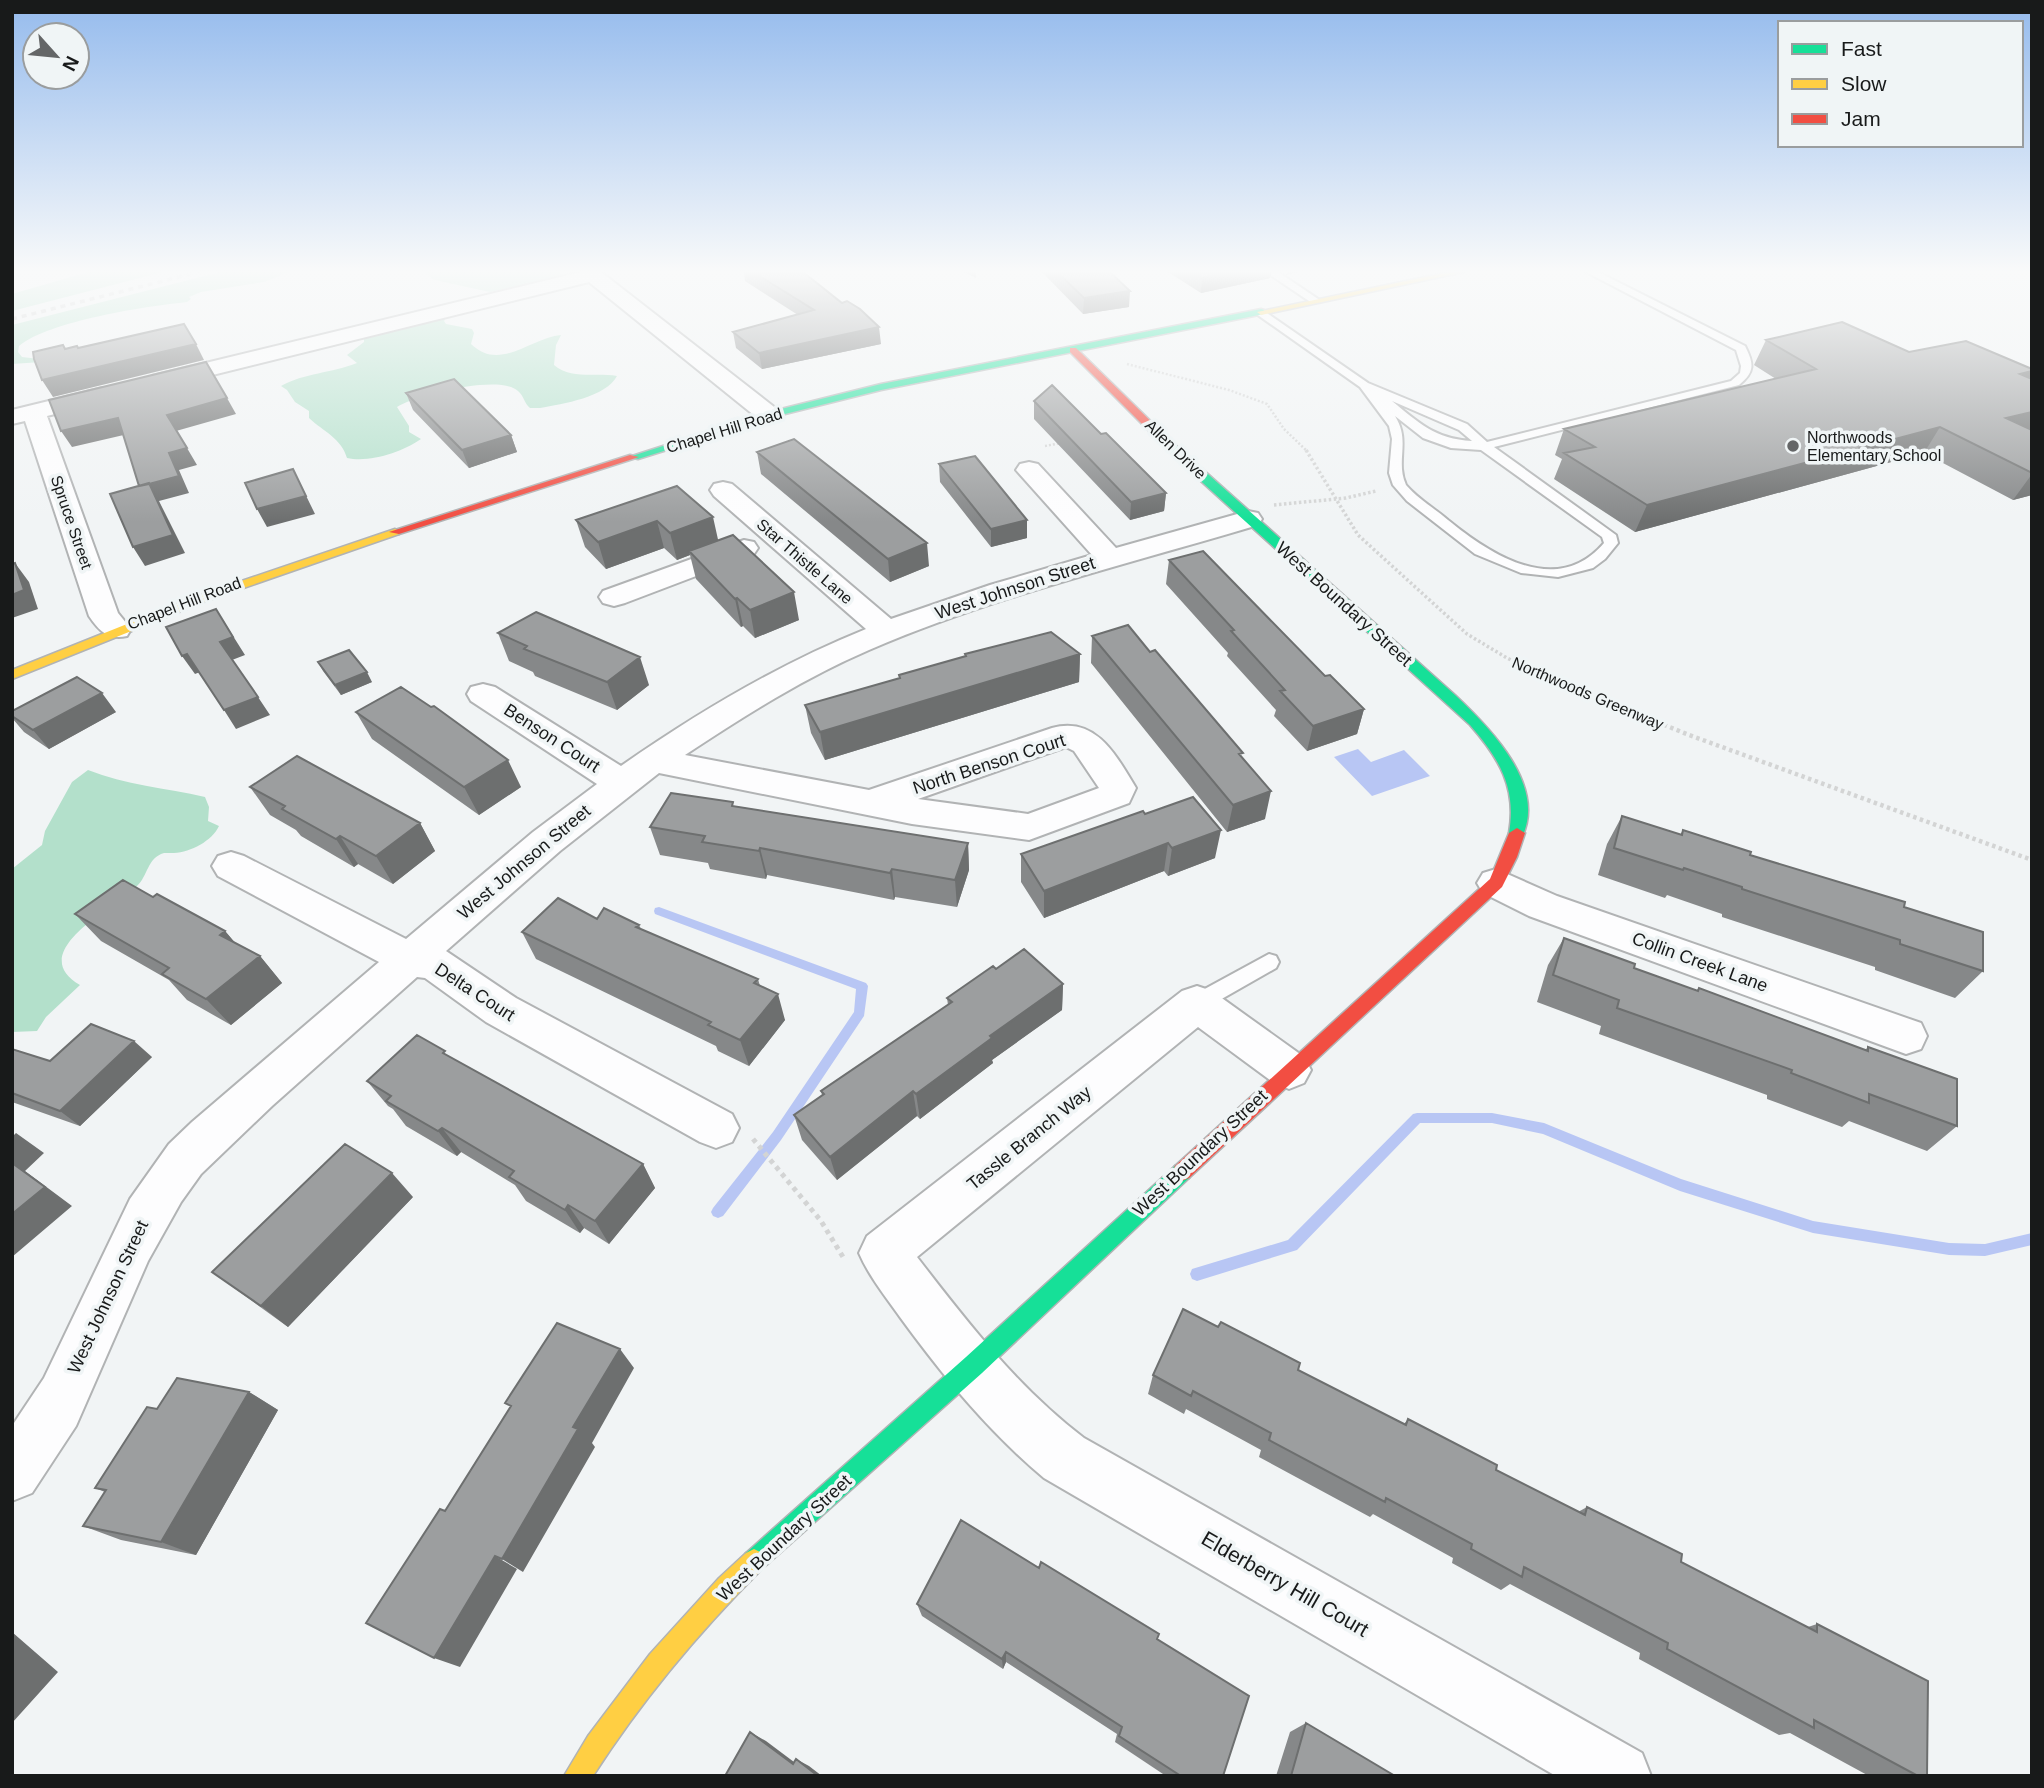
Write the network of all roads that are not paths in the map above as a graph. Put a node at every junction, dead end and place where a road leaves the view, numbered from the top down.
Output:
1 (263, 355) edge
2 (693, 355) edge
3 (1045, 355) edge
4 (1079, 355) edge
5 (1321, 355) edge
6 (1743, 355) edge
7 (1364, 385) junction
8 (23, 415) edge
9 (769, 415) junction
10 (1484, 446) junction
11 (1029, 470) dead end
12 (723, 490) dead end
13 (1257, 512) junction
14 (775, 536) junction
15 (1109, 557) junction
16 (614, 597) dead end
17 (116, 629) junction
18 (888, 632) junction
19 (12, 675) edge
20 (484, 694) dead end
21 (651, 760) junction
22 (620, 782) junction
23 (869, 803) junction
24 (231, 866) dead end
25 (1496, 883) junction
26 (410, 960) junction
27 (1269, 962) dead end
28 (1197, 1003) junction
29 (1906, 1036) dead end
30 (1289, 1070) junction
31 (716, 1128) road end
32 (972, 1367) junction
33 (12, 1473) edge
34 (577, 1776) edge
35 (1619, 1776) edge

1 - 8 street
2 - 9 street
3 - 9 main road, Chapel Hill Road
4 - 13 main road, Allen Drive
5 - 7 lane
6 - 10 lane
7 - 10 lane
7 - 10 lane
7 - 10 lane
8 - 17 street, Spruce Street
9 - 17 main road, Chapel Hill Road
11 - 15 street
12 - 14 street, Star Thistle Lane
13 - 15 street, West Johnson Street
13 - 25 main road, West Boundary Street
14 - 16 street
14 - 18 street, Star Thistle Lane
15 - 18 street, West Johnson Street
17 - 19 main road, Chapel Hill Road
18 - 21 street, West Johnson Street
20 - 22 street, Benson Court
21 - 22 street, West Johnson Street
21 - 23 street, North Benson Court
22 - 26 street, West Johnson Street
23 - 23 street, North Benson Court
24 - 26 street, Delta Court
25 - 29 street, Collin Creek Lane
25 - 30 main road, West Boundary Street
26 - 31 street, Delta Court
26 - 33 street, West Johnson Street
27 - 28 lane
28 - 30 street
28 - 32 street, Tassle Branch Way
30 - 32 main road, West Boundary Street
32 - 34 main road, West Boundary Street
32 - 35 street, Elderberry Hill Court

